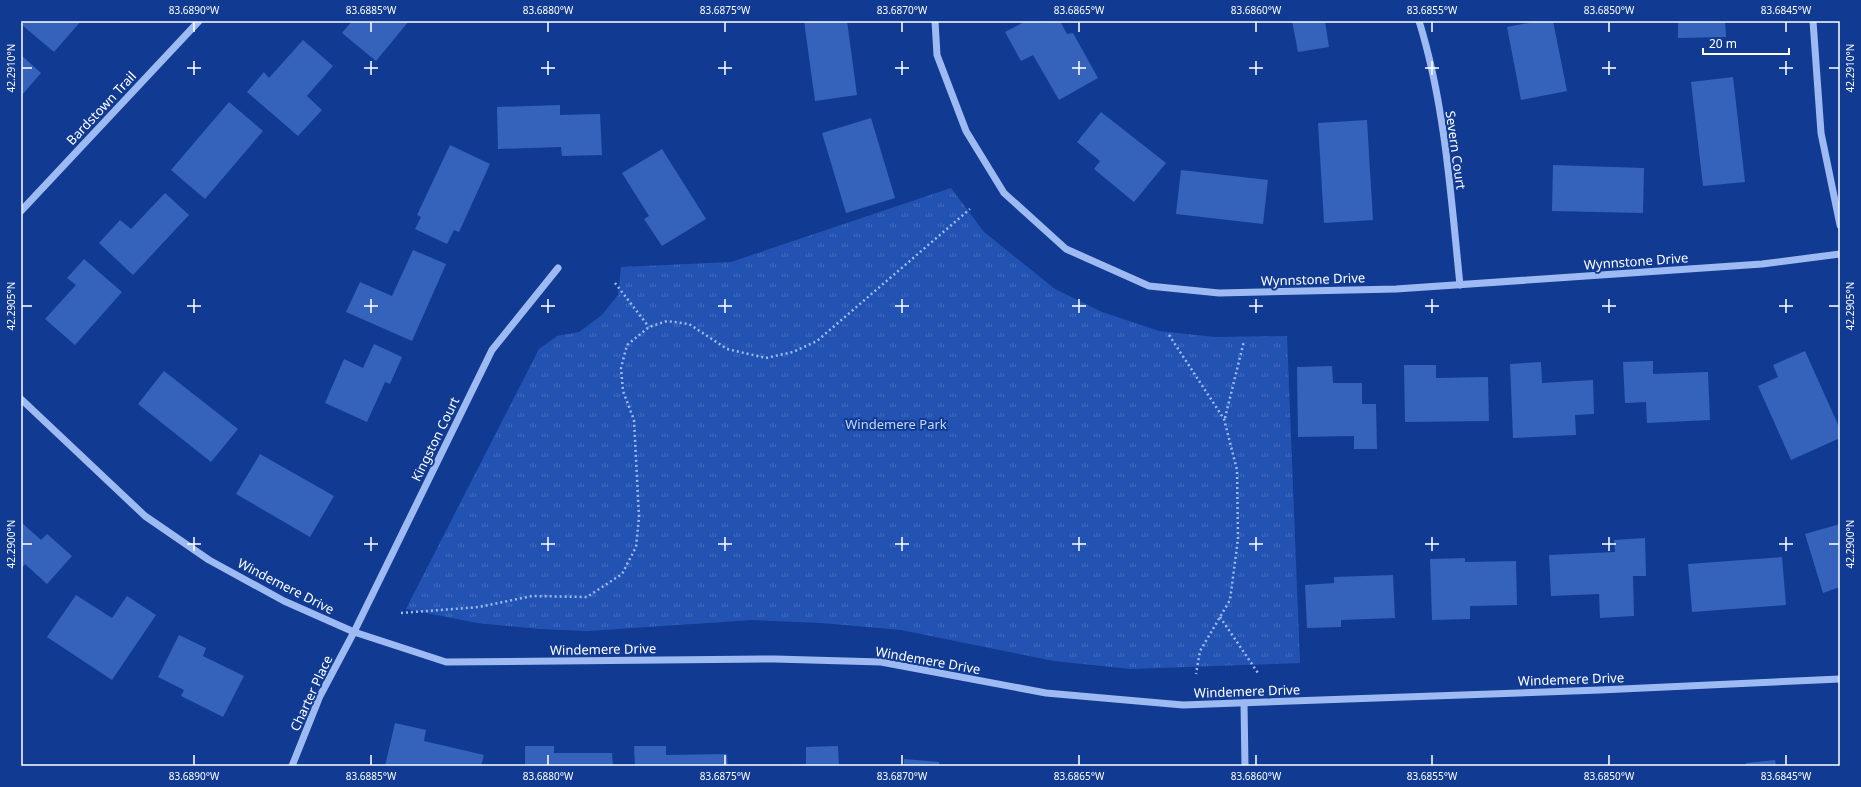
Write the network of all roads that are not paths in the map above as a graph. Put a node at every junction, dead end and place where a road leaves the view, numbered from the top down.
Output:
1 (199, 21) edge
2 (935, 21) edge
3 (1419, 21) edge
4 (1813, 21) edge
5 (21, 211) edge
6 (1840, 225) edge
7 (1840, 254) edge
8 (558, 268) dead end
9 (1460, 285) junction
10 (21, 398) edge
11 (354, 632) junction
12 (1840, 679) edge
13 (1244, 703) junction
14 (292, 766) edge
15 (1245, 766) edge

1 - 5 street, Bardstown Trail
2 - 9 street, Wynnstone Drive
3 - 9 street, Severn Court
4 - 6 street
7 - 9 street, Wynnstone Drive
8 - 11 street, Kingston Court
10 - 11 street, Windemere Drive
11 - 13 street, Windemere Drive
11 - 14 street, Charter Place
12 - 13 street, Windemere Drive
13 - 15 street

